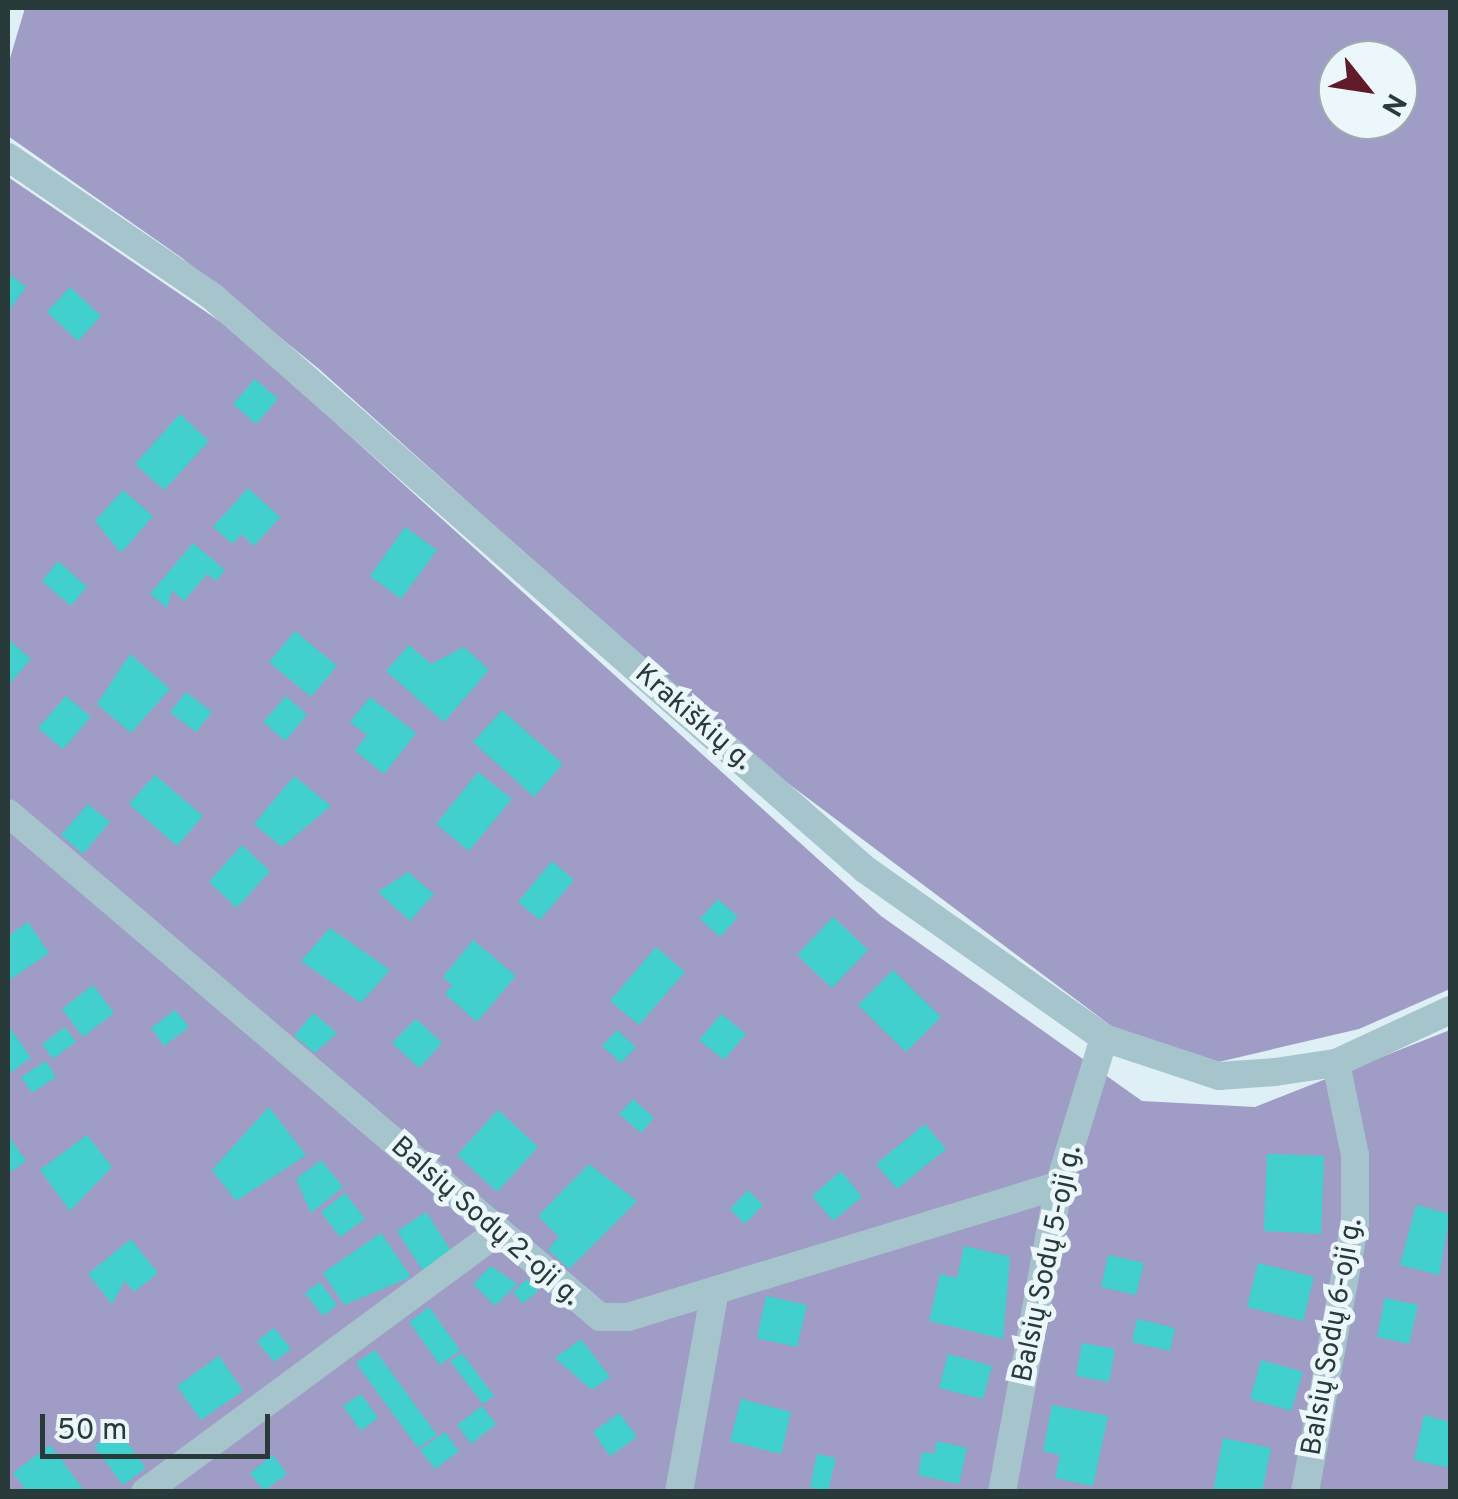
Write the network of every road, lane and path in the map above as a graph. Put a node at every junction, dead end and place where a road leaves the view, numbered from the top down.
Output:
1 (8, 156) edge
2 (8, 813) edge
3 (1450, 1010) edge
4 (1104, 1038) junction
5 (1336, 1064) junction
6 (1059, 1186) junction
7 (496, 1233) junction
8 (715, 1290) junction
9 (145, 1492) edge
10 (679, 1492) edge
11 (1002, 1492) edge
12 (1305, 1492) edge

1 - 4 street, Krakiškių g.
2 - 7 street, Balsių Sodų 2-oji g.
3 - 5 street, Krakiškių g.
4 - 5 street, Krakiškių g.
4 - 6 street, Balsių Sodų 5-oji g.
5 - 12 street, Balsių Sodų 6-oji g.
6 - 8 street, Balsių Sodų 2-oji g.
6 - 11 street, Balsių Sodų 5-oji g.
7 - 8 street, Balsių Sodų 2-oji g.
7 - 9 street
8 - 10 street

